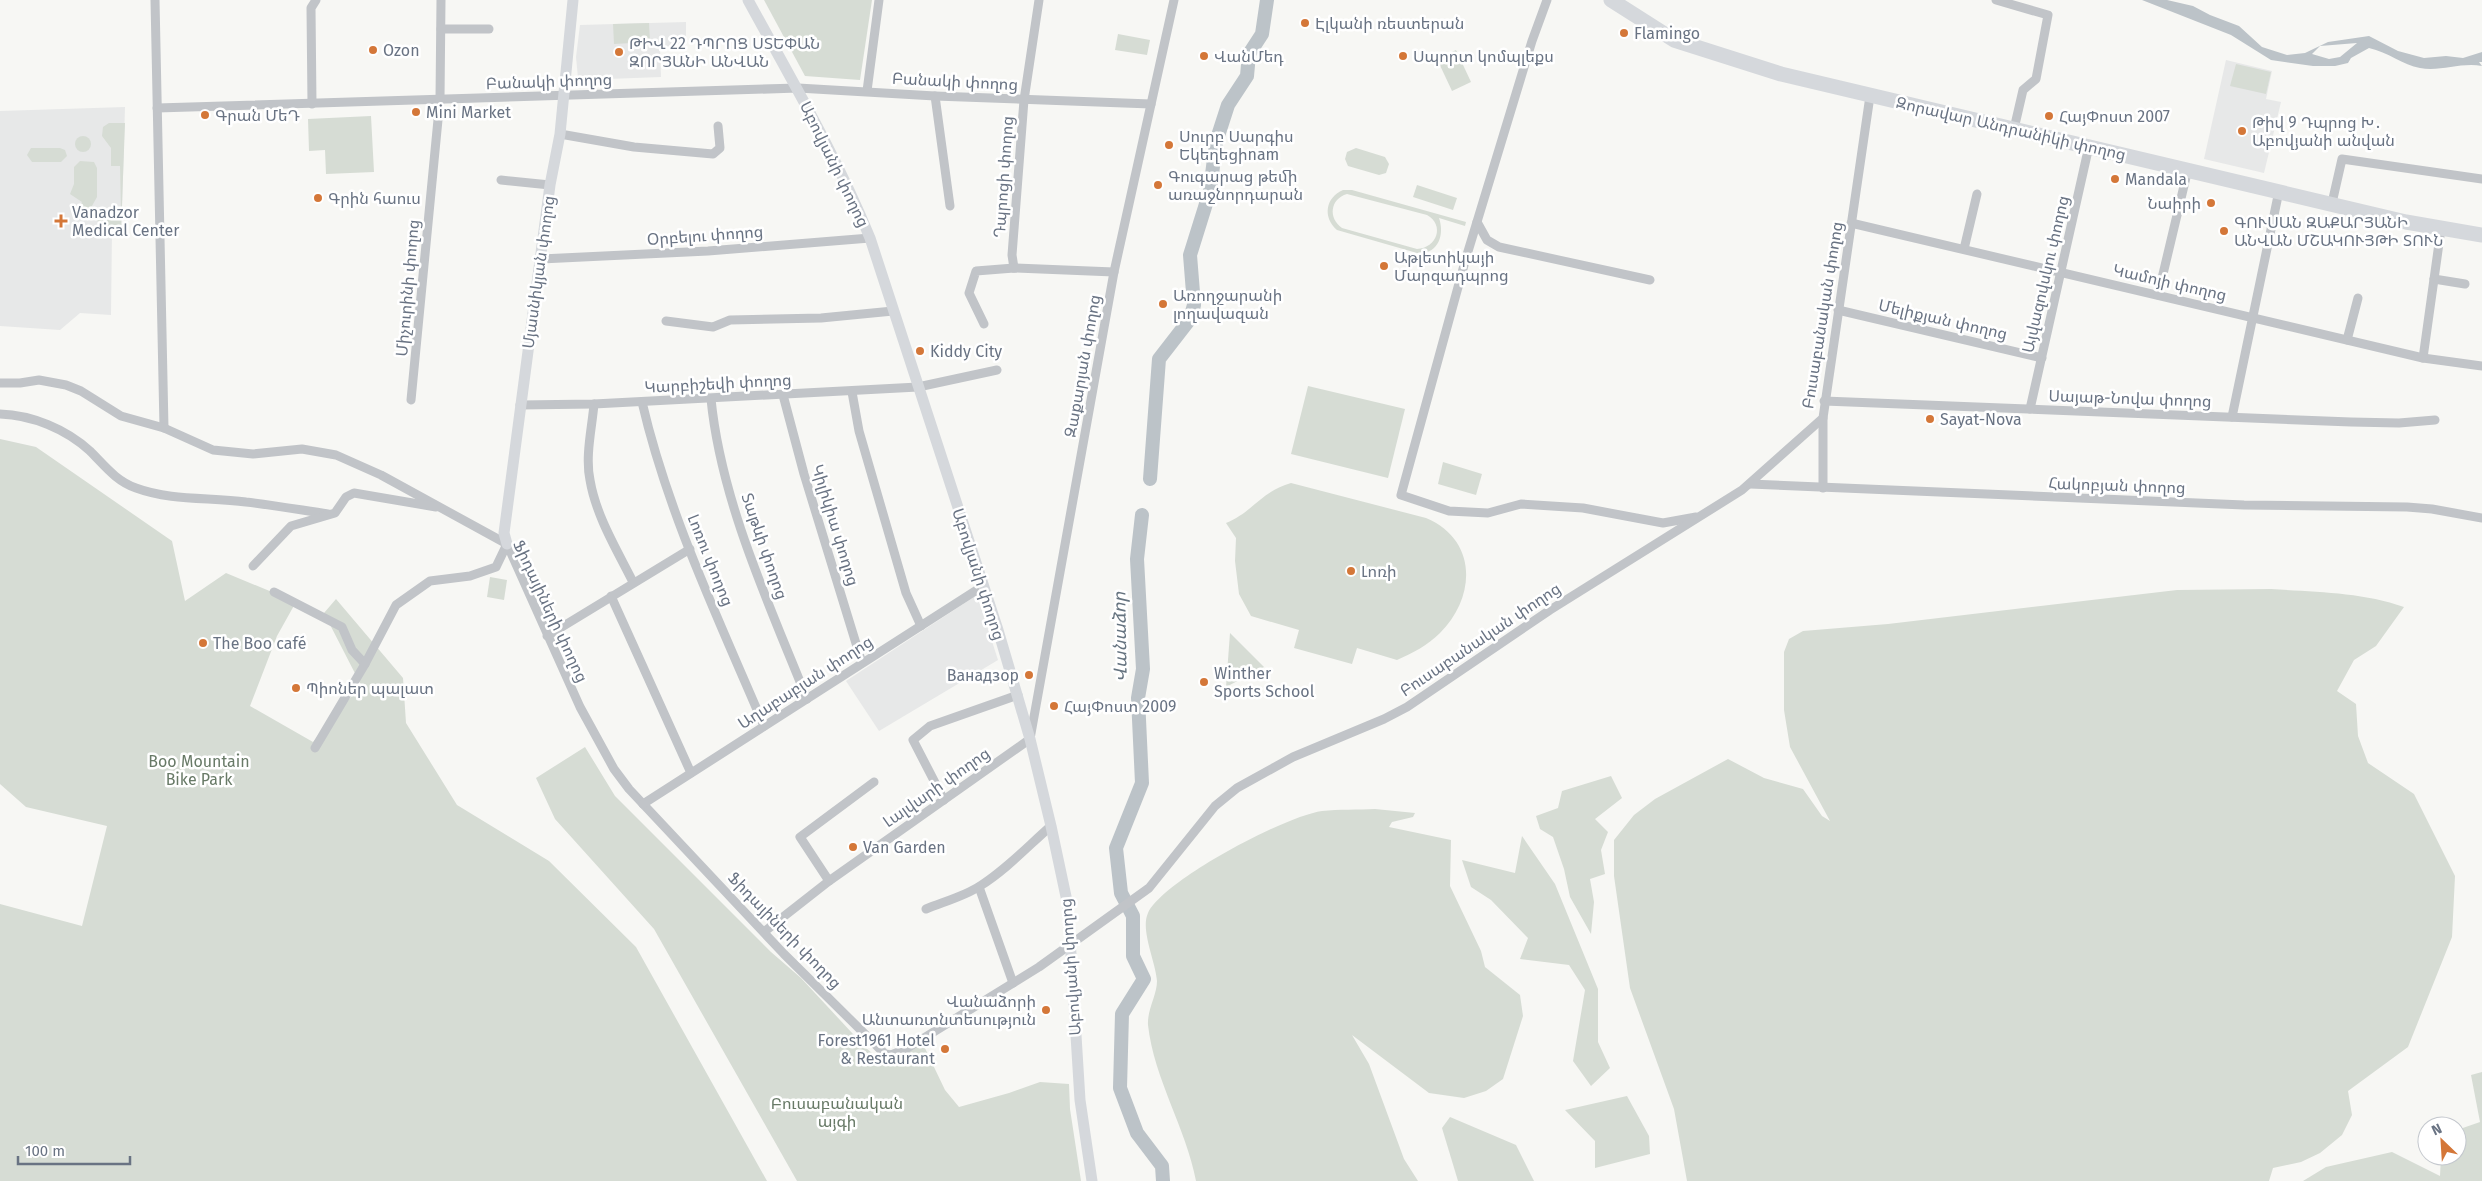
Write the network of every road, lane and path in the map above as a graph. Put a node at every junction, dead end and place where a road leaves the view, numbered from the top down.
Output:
1 (155, 0) edge
2 (316, 0) edge
3 (441, 0) edge
4 (573, 0) edge
5 (748, 0) edge
6 (879, 0) edge
7 (1039, 0) edge
8 (1174, 0) edge
9 (1547, 0) edge
10 (1611, 0) edge
11 (1996, 0) edge
12 (441, 29) junction
13 (488, 29) dead end
14 (798, 88) junction
15 (867, 91) junction
16 (563, 96) junction
17 (935, 96) junction
18 (1870, 96) junction
19 (440, 99) junction
20 (1024, 100) junction
21 (312, 104) junction
22 (1151, 104) junction
23 (157, 108) junction
24 (718, 126) dead end
25 (2014, 129) junction
26 (560, 134) junction
27 (2089, 146) junction
28 (2188, 169) junction
29 (2482, 179) edge
30 (501, 180) dead end
31 (550, 185) junction
32 (2279, 191) junction
33 (1977, 194) dead end
34 (2332, 203) junction
35 (950, 206) dead end
36 (1478, 222) junction
37 (1851, 223) junction
38 (2441, 229) junction
39 (2482, 235) edge
40 (870, 238) junction
41 (1964, 249) junction
42 (541, 259) junction
43 (1014, 268) junction
44 (1114, 272) junction
45 (2061, 272) junction
46 (2434, 279) junction
47 (1650, 280) dead end
48 (2465, 284) dead end
49 (2158, 295) junction
50 (2358, 298) dead end
51 (893, 310) junction
52 (1838, 310) junction
53 (2252, 317) junction
54 (666, 321) dead end
55 (984, 324) dead end
56 (2347, 340) junction
57 (2042, 358) junction
58 (2423, 358) junction
59 (2482, 366) edge
60 (997, 370) dead end
61 (0, 383) edge
62 (918, 387) junction
63 (852, 392) junction
64 (783, 395) junction
65 (711, 399) junction
66 (411, 400) dead end
67 (1824, 401) junction
68 (642, 402) junction
69 (594, 404) junction
70 (520, 405) junction
71 (2030, 409) junction
72 (0, 414) edge
73 (2232, 417) junction
74 (1822, 418) junction
75 (2435, 420) dead end
76 (164, 428) junction
77 (1750, 484) junction
78 (1823, 488) junction
79 (442, 507) junction
80 (328, 514) junction
81 (1700, 517) junction
82 (2482, 518) edge
83 (506, 544) junction
84 (690, 549) junction
85 (253, 566) dead end
86 (633, 582) junction
87 (983, 586) junction
88 (274, 592) dead end
89 (611, 596) junction
90 (921, 626) junction
91 (547, 636) junction
92 (862, 663) junction
93 (365, 664) junction
94 (1018, 696) junction
95 (806, 699) junction
96 (764, 726) junction
97 (1030, 739) junction
98 (315, 748) dead end
99 (691, 773) junction
100 (874, 782) dead end
101 (944, 800) junction
102 (643, 804) junction
103 (1051, 826) junction
104 (829, 882) junction
105 (979, 887) junction
106 (926, 909) dead end
107 (764, 932) junction
108 (1069, 946) junction
109 (1013, 983) junction
110 (885, 1054) joint
111 (1092, 1181) edge

1 - 23 street
2 - 21 street
3 - 12 street, Միչուրինի փողոց
4 - 16 street, Մյասնիկյան փողոց
5 - 14 street, Աբովյանի փողոց
6 - 15 street
7 - 20 street, Դպրոցի փողոց
8 - 22 street, Զաքարյան փողոց
9 - 36 street
10 - 18 highway, Զորավար Անդրանիկի փողոց
11 - 25 street
12 - 13 street
12 - 19 street, Միչուրինի փողոց
14 - 15 street, Բանակի փողոց
14 - 16 street, Բանակի փողոց
14 - 40 street, Աբովյանի փողոց
15 - 17 street, Բանակի փողոց
16 - 19 street, Բանակի փողոց
16 - 26 street, Մյասնիկյան փողոց
17 - 20 street, Բանակի փողոց
17 - 35 street
18 - 25 highway, Զորավար Անդրանիկի փողոց
18 - 37 street, Բուսաբանական փողոց
19 - 21 street, Բանակի փողոց
19 - 66 street, Միչուրինի փողոց
20 - 22 street, Բանակի փողոց
20 - 43 street, Դպրոցի փողոց
21 - 23 street, Բանակի փողոց
22 - 44 street, Զաքարյան փողոց
23 - 76 street
24 - 26 street
25 - 27 highway, Զորավար Անդրանիկի փողոց
26 - 31 street, Մյասնիկյան փողոց
27 - 28 highway, Զորավար Անդրանիկի փողոց
27 - 45 street, Այվազովսկու փողոց
28 - 32 highway, Զորավար Անդրանիկի փողոց
28 - 49 street
29 - 34 street
30 - 31 street
31 - 42 street, Մյասնիկյան փողոց
32 - 34 highway, Զորավար Անդրանիկի փողոց
32 - 53 street
33 - 41 street
34 - 38 highway, Զորավար Անդրանիկի փողոց
36 - 47 street
36 - 81 street
37 - 41 street, Կամոյի փողոց
37 - 52 street, Բուսաբանական փողոց
38 - 39 highway, Զորավար Անդրանիկի փողոց
38 - 46 street
40 - 42 street, Օրբելու փողոց
40 - 51 street, Աբովյանի փողոց
41 - 45 street, Կամոյի փողոց
42 - 70 street, Մյասնիկյան փողոց
43 - 44 street
43 - 55 street
44 - 97 street, Զաքարյան փողոց
45 - 49 street, Կամոյի փողոց
45 - 57 street, Այվազովսկու փողոց
46 - 48 street
46 - 58 street
49 - 53 street, Կամոյի փողոց
50 - 56 street
51 - 54 street
51 - 62 street, Աբովյանի փողոց
52 - 57 street, Մելիքյան փողոց
52 - 67 street, Բուսաբանական փողոց
53 - 56 street, Կամոյի փողոց
53 - 73 street
56 - 58 street, Կամոյի փողոց
57 - 71 street, Այվազովսկու փողոց
58 - 59 street, Կամոյի փողոց
60 - 62 street, Կարբիշեվի փողոց
61 - 76 street, Ֆիդայիների փողոց
62 - 63 street, Կարբիշեվի փողոց
62 - 87 street, Աբովյանի փողոց
63 - 64 street, Կարբիշեվի փողոց
63 - 90 street
64 - 65 street, Կարբիշեվի փողոց
64 - 92 street, Կիլիկիա փողոց
65 - 68 street, Կարբիշեվի փողոց
65 - 95 street, Տաթևի փողոց
67 - 71 street, Սայաթ-Նովա փողոց
67 - 74 street, Բուսաբանական փողոց
68 - 69 street, Կարբիշեվի փողոց
68 - 84 street, Լոռու փողոց
69 - 70 street, Կարբիշեվի փողոց
69 - 86 street
70 - 83 street, Մյասնիկյան փողոց
71 - 73 street, Սայաթ-Նովա փողոց
72 - 80 street
73 - 75 street, Սայաթ-Նովա փողոց
74 - 77 street, Բուսաբանական փողոց
74 - 78 street
76 - 79 street, Ֆիդայիների փողոց
77 - 78 street, Հակոբյան փողոց
77 - 81 street, Բուսաբանական փողոց
78 - 82 street, Հակոբյան փողոց
79 - 80 street
79 - 83 street, Ֆիդայիների փողոց
80 - 85 street
81 - 108 street, Բուսաբանական փողոց
83 - 91 street, Ֆիդայիների փողոց
83 - 93 street
84 - 86 street
84 - 96 street, Լոռու փողոց
86 - 89 street
87 - 90 street, Աղաբաբյան փողոց
87 - 94 street, Աբովյանի փողոց
88 - 93 street
89 - 91 street
89 - 99 street
90 - 92 street, Աղաբաբյան փողոց
91 - 102 street, Ֆիդայիների փողոց
92 - 95 street, Աղաբաբյան փողոց
93 - 98 street
94 - 97 street, Աբովյանի փողոց
94 - 101 street
95 - 96 street, Աղաբաբյան փողոց
96 - 99 street, Աղաբաբյան փողոց
97 - 101 street, Լալվարի փողոց
97 - 103 street, Աբովյանի փողոց
99 - 102 street, Աղաբաբյան փողոց
100 - 104 street
101 - 104 street, Լալվարի փողոց
102 - 107 street, Ֆիդայիների փողոց
103 - 105 street
103 - 108 street, Աբովյանի փողոց
104 - 107 street, Լալվարի փողոց
105 - 106 street
105 - 109 street
107 - 110 street, Ֆիդայիների փողոց
108 - 109 street, Բուսաբանական փողոց
108 - 111 street, Աբովյանի փողոց
109 - 110 street, Բուսաբանական փողոց

